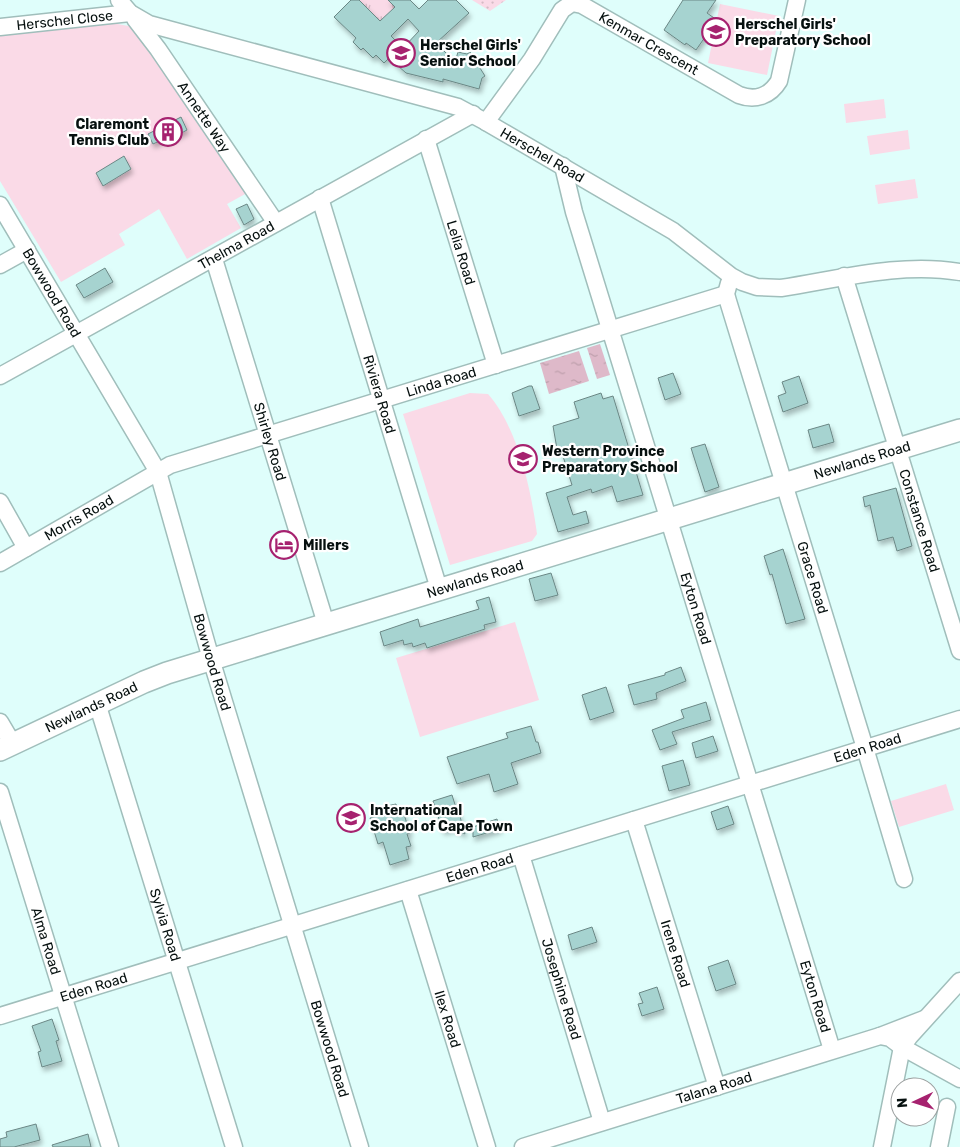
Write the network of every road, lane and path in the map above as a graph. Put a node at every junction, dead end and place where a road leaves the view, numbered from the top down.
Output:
1 (119, 0) edge
2 (797, 0) edge
3 (130, 13) junction
4 (0, 27) edge
5 (479, 118) junction
6 (426, 140) junction
7 (563, 166) junction
8 (320, 198) junction
9 (0, 205) edge
10 (276, 223) junction
11 (27, 250) junction
12 (214, 258) junction
13 (0, 265) edge
14 (960, 272) edge
15 (732, 276) junction
16 (844, 276) junction
17 (726, 294) junction
18 (610, 329) junction
19 (76, 334) junction
20 (496, 364) junction
21 (0, 376) edge
22 (382, 400) junction
23 (960, 430) edge
24 (268, 435) junction
25 (898, 449) junction
26 (158, 472) junction
27 (784, 485) junction
28 (0, 502) edge
29 (669, 520) junction
30 (26, 548) junction
31 (0, 563) edge
32 (440, 590) junction
33 (326, 624) junction
34 (960, 651) edge
35 (211, 660) junction
36 (98, 704) junction
37 (960, 720) edge
38 (0, 722) edge
39 (6, 747) edge
40 (865, 748) junction
41 (750, 784) junction
42 (0, 792) edge
43 (634, 820) junction
44 (521, 855) junction
45 (904, 879) dead end
46 (408, 890) junction
47 (292, 926) junction
48 (177, 962) junction
49 (960, 981) edge
50 (64, 997) junction
51 (0, 1016) edge
52 (926, 1018) junction
53 (880, 1036) junction
54 (902, 1047) junction
55 (832, 1050) junction
56 (960, 1079) edge
57 (717, 1087) junction
58 (947, 1107) dead end
59 (602, 1122) junction
60 (110, 1147) edge
61 (234, 1147) edge
62 (360, 1147) edge
63 (487, 1147) edge
64 (523, 1147) edge
65 (882, 1147) edge
66 (939, 1147) edge

1 - 3 street, Herschel Road
2 - 5 street, Kenmar Crescent
3 - 4 street, Herschel Close
3 - 5 street, Herschel Road
3 - 10 street, Annette Way
5 - 6 street, Thelma Road
5 - 7 street, Herschel Road
6 - 8 street, Thelma Road
6 - 20 street, Lelia Road
7 - 15 street, Herschel Road
7 - 18 street, Eyton Road
8 - 10 street, Thelma Road
8 - 22 street, Riviera Road
9 - 11 street, Bowwood Road
10 - 12 street, Thelma Road
11 - 13 street
11 - 19 street, Bowwood Road
12 - 19 street, Thelma Road
12 - 24 street, Shirley Road
14 - 16 street, Herschel Road
15 - 16 street, Herschel Road
15 - 17 street
16 - 25 street, Constance Road
17 - 18 street, Linda Road
17 - 27 street, Grace Road
18 - 20 street, Linda Road
18 - 29 street, Eyton Road
19 - 21 street, Thelma Road
19 - 26 street, Bowwood Road
20 - 22 street, Linda Road
22 - 24 street, Linda Road
22 - 32 street, Riviera Road
23 - 25 main road, Newlands Road
24 - 26 street, Linda Road
24 - 33 street, Shirley Road
25 - 27 main road, Newlands Road
25 - 34 street, Constance Road
26 - 30 street, Morris Road
26 - 35 street, Bowwood Road
27 - 29 main road, Newlands Road
27 - 40 street, Grace Road
28 - 30 street
29 - 32 main road, Newlands Road
29 - 41 street, Eyton Road
30 - 31 street, Morris Road
32 - 33 main road, Newlands Road
33 - 35 main road, Newlands Road
35 - 36 main road, Newlands Road
35 - 47 street, Bowwood Road
36 - 39 main road, Newlands Road
36 - 48 street, Sylvia Road
37 - 40 street, Eden Road
38 - 39 street
40 - 41 street, Eden Road
40 - 45 street, Grace Road
41 - 43 street, Eden Road
41 - 55 street, Eyton Road
42 - 50 street, Alma Road
43 - 44 street, Eden Road
43 - 57 street, Irene Road
44 - 46 street, Eden Road
44 - 59 street, Josephine Road
46 - 47 street, Eden Road
46 - 63 street, Ilex Road
47 - 48 street, Eden Road
47 - 62 street, Bowwood Road
48 - 50 street, Eden Road
48 - 61 street, Sylvia Road
49 - 52 street
50 - 51 street, Eden Road
50 - 60 street, Alma Road
52 - 53 street, Talana Road
52 - 54 street
53 - 54 street
53 - 55 street, Talana Road
54 - 56 street
54 - 65 street
55 - 57 street, Talana Road
57 - 59 street, Talana Road
58 - 66 street
59 - 64 street, Talana Road

